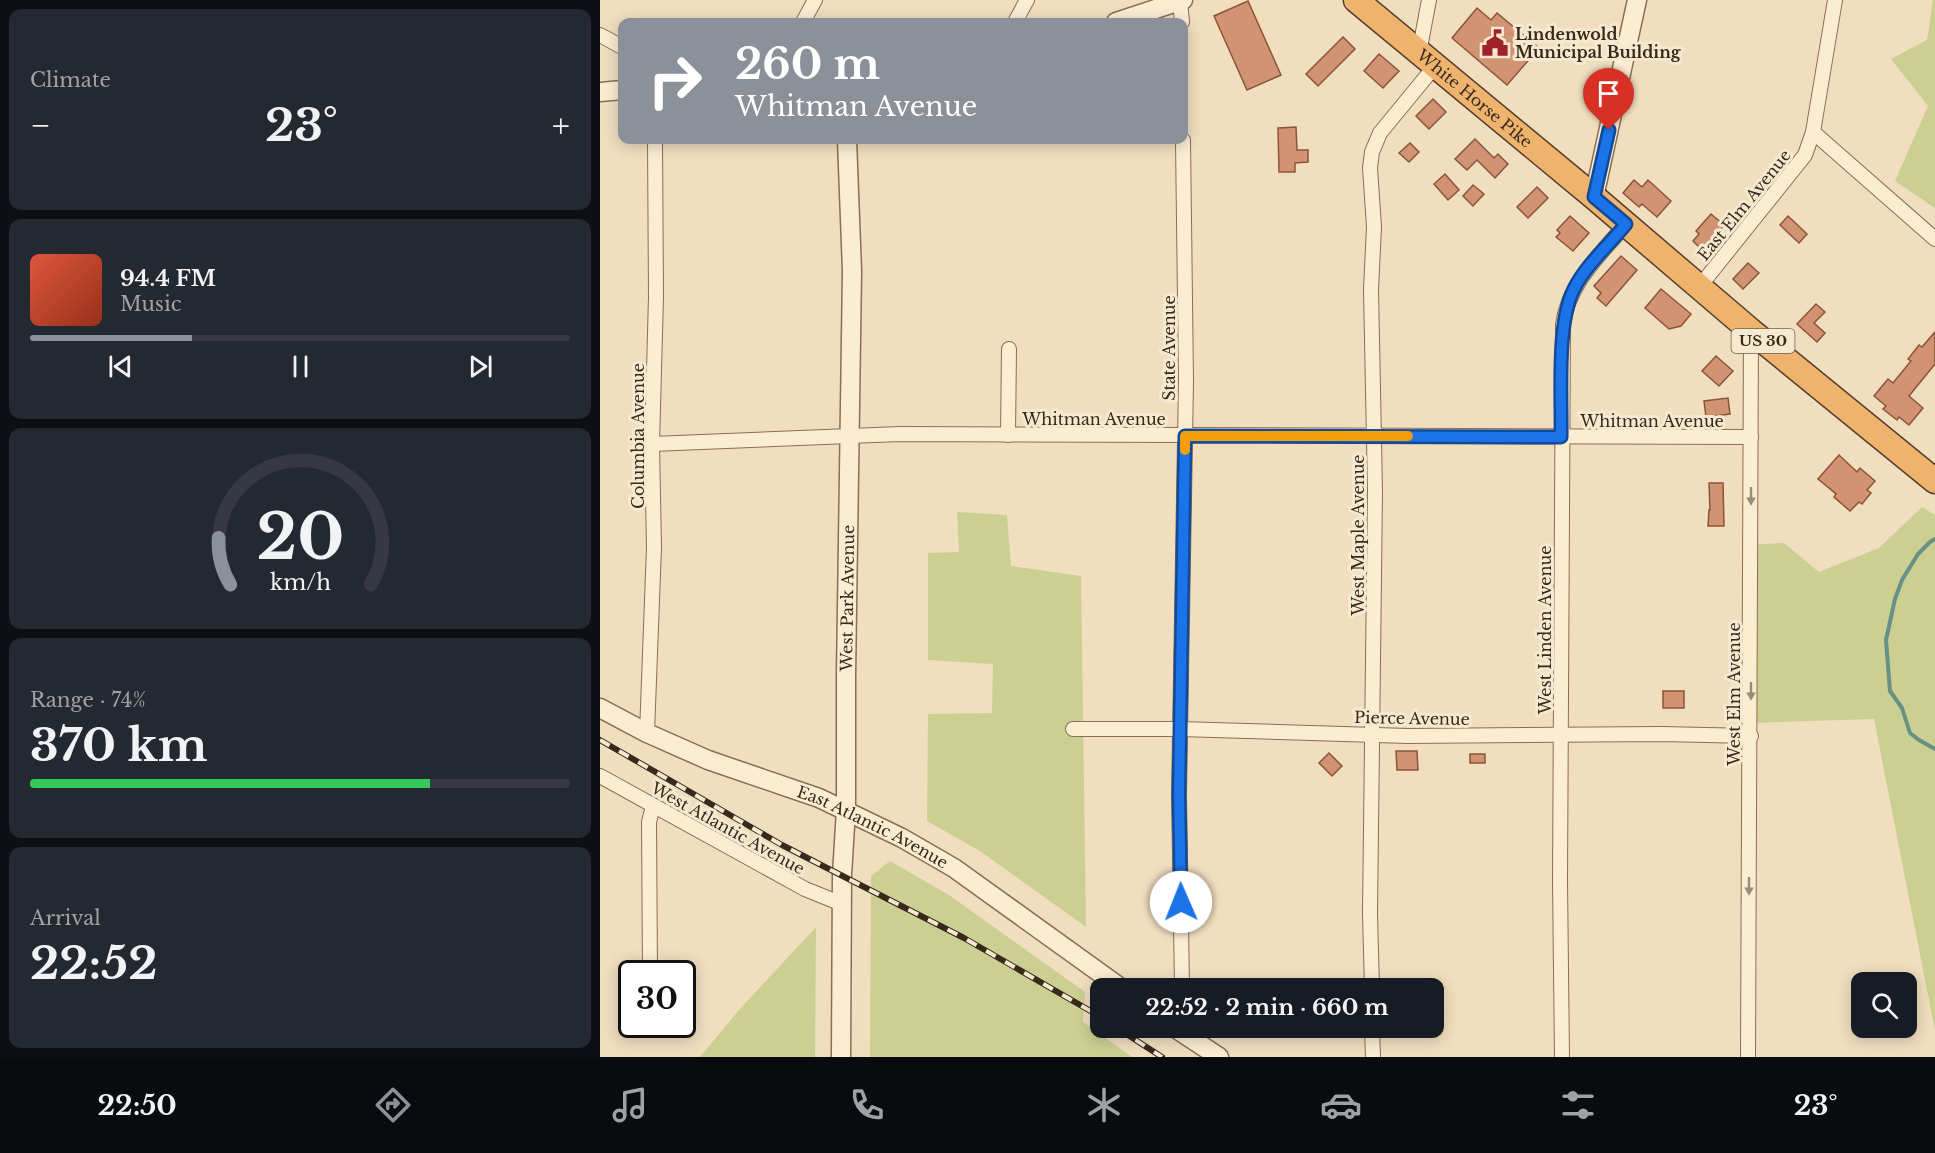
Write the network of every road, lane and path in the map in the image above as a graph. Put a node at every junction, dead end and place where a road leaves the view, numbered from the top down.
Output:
1 (815, 0) edge
2 (1027, 0) edge
3 (1181, 0) edge
4 (1356, 0) edge
5 (1429, 0) edge
6 (1637, 0) edge
7 (1836, 0) edge
8 (805, 18) edge
9 (1017, 18) edge
10 (1128, 18) edge
11 (1182, 18) edge
12 (600, 35) edge
13 (618, 45) edge
14 (1427, 59) junction
15 (618, 90) edge
16 (600, 92) edge
17 (1814, 132) junction
18 (655, 144) edge
19 (847, 144) edge
20 (1183, 144) edge
21 (1594, 197) junction
22 (1626, 224) junction
23 (1935, 239) edge
24 (1700, 286) junction
25 (1750, 331) junction
26 (1010, 349) dead end
27 (1008, 435) junction
28 (849, 436) junction
29 (1185, 436) junction
30 (1374, 436) junction
31 (1561, 437) junction
32 (1751, 437) junction
33 (652, 444) junction
34 (1935, 481) edge
35 (600, 708) edge
36 (1073, 729) dead end
37 (1180, 729) junction
38 (647, 733) junction
39 (1373, 735) junction
40 (1562, 735) junction
41 (1751, 736) junction
42 (600, 776) edge
43 (653, 806) junction
44 (846, 809) junction
45 (842, 904) junction
46 (650, 960) edge
47 (1107, 978) edge
48 (1182, 978) edge
49 (1372, 978) edge
50 (1192, 1038) edge
51 (1372, 1038) edge
52 (841, 1057) edge
53 (1218, 1057) edge
54 (1373, 1057) edge
55 (1562, 1057) edge
56 (1748, 1057) edge

1 - 8 street
2 - 9 street
3 - 10 street
3 - 11 street
4 - 14 highway, White Horse Pike / US 30
5 - 14 street
6 - 21 street
7 - 17 street, East Elm Avenue
12 - 13 street
14 - 21 highway, White Horse Pike / US 30
14 - 30 street, West Maple Avenue
15 - 16 street
17 - 23 street
17 - 24 street, East Elm Avenue
18 - 33 street, Columbia Avenue
19 - 28 street, West Park Avenue
20 - 29 street, State Avenue
21 - 22 highway, US 30
22 - 24 highway, US 30
22 - 31 street, West Linden Avenue
24 - 25 highway, US 30
25 - 32 street, West Elm Avenue
25 - 34 highway, US 30
26 - 27 street
27 - 28 street, Whitman Avenue
27 - 29 street, Whitman Avenue
28 - 33 street, Whitman Avenue
28 - 44 street, West Park Avenue
29 - 30 street, Whitman Avenue
29 - 37 street, State Avenue
30 - 31 street, Whitman Avenue
30 - 39 street, West Maple Avenue
31 - 32 street, Whitman Avenue
31 - 40 street, West Linden Avenue
32 -> 41 street, West Elm Avenue
33 - 38 street, Columbia Avenue
35 - 38 street, East Atlantic Avenue
36 - 37 street, Pierce Avenue
37 - 39 street, Pierce Avenue
37 - 48 street, State Avenue
38 - 44 street, East Atlantic Avenue
39 - 40 street, Pierce Avenue
39 - 49 street, West Maple Avenue
40 - 41 street, Pierce Avenue
40 - 55 street, West Linden Avenue
41 -> 56 street, West Elm Avenue
42 - 43 street, West Atlantic Avenue
43 - 45 street, West Atlantic Avenue
43 - 46 street
44 - 45 street, West Park Avenue
44 - 47 street, East Atlantic Avenue
45 - 52 street, West Park Avenue
50 - 53 street
51 - 54 street

